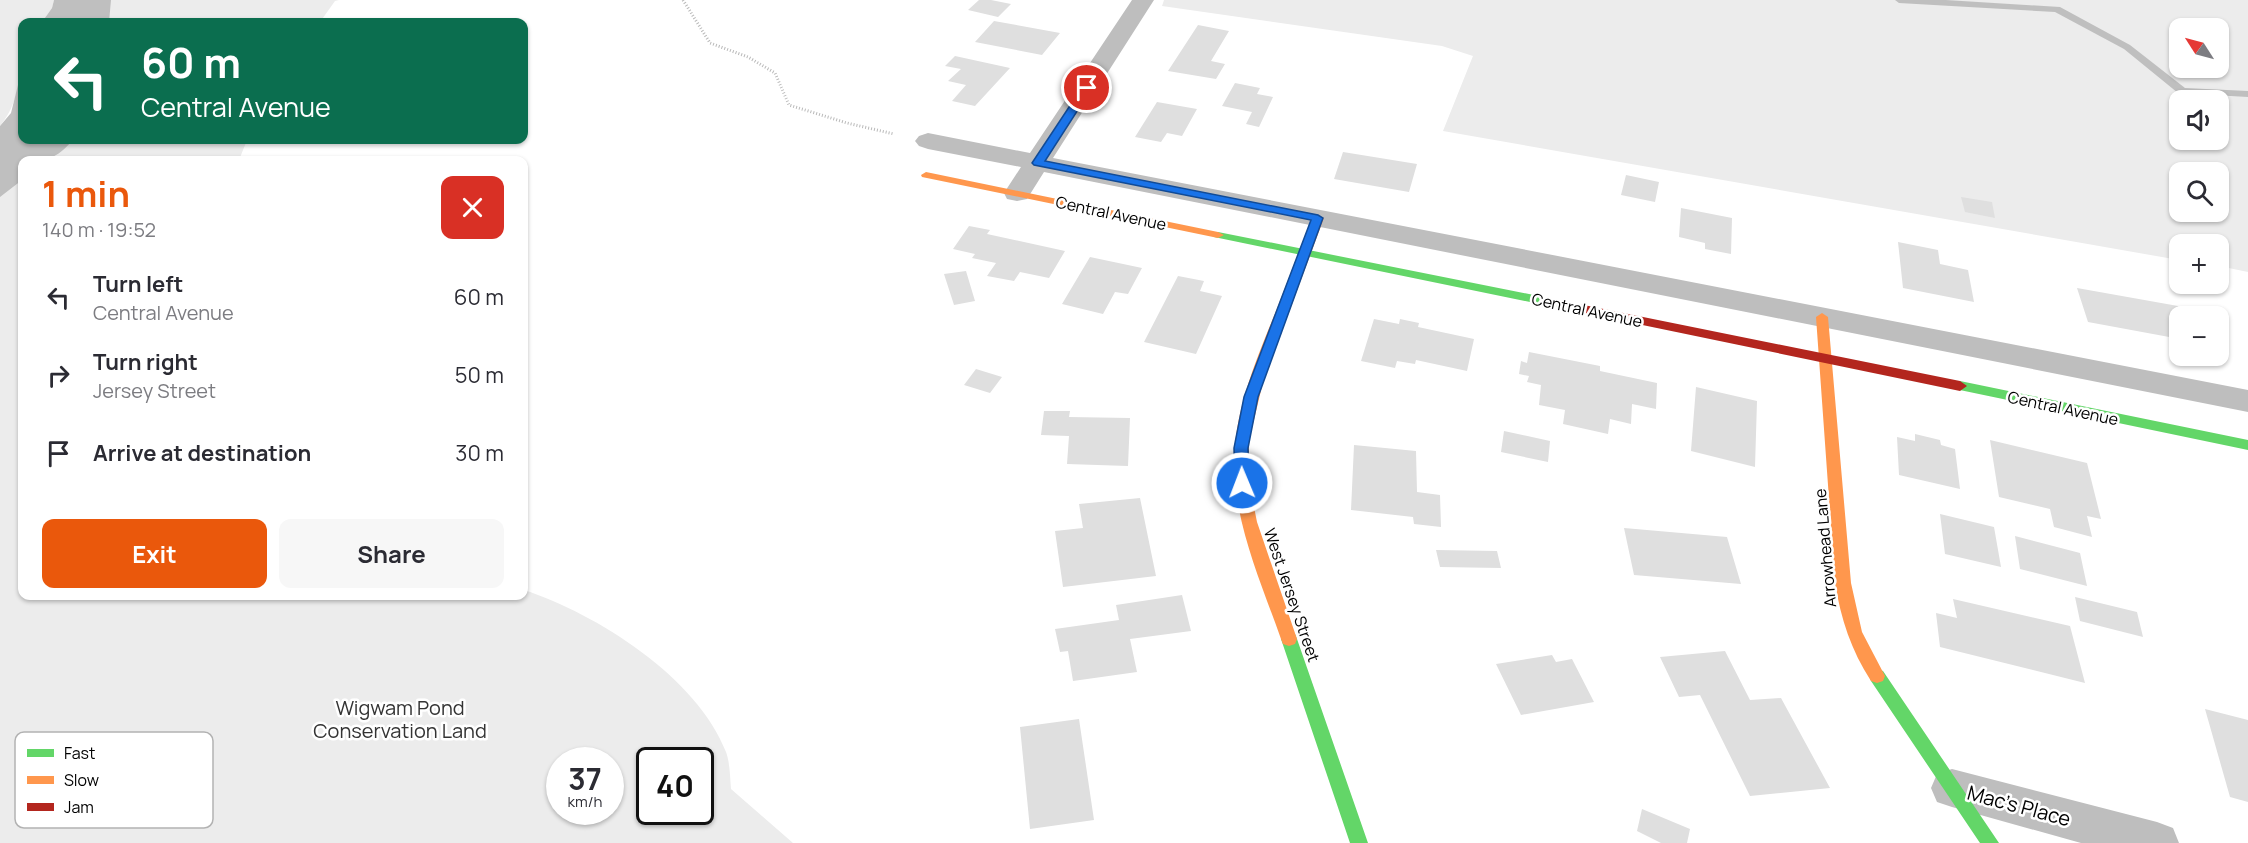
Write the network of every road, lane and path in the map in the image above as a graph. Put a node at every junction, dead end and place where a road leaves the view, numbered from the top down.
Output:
1 (683, 0) edge
2 (1143, 0) edge
3 (928, 141) joint
4 (1038, 163) junction
5 (926, 175) dead end
6 (1017, 194) junction
7 (1318, 218) junction
8 (1305, 253) junction
9 (1822, 317) junction
10 (1826, 359) junction
11 (2248, 401) edge
12 (2248, 445) edge
13 (1952, 788) junction
14 (1359, 843) edge
15 (1990, 843) edge
16 (2157, 843) edge

1 - 3 path
2 - 4 street
3 - 4 street, Central Avenue
4 - 6 street
4 - 7 street, Central Avenue
5 - 6 street, Central Avenue
6 - 8 street, Central Avenue
7 - 8 street, West Jersey Street
7 - 9 street, Central Avenue
8 - 10 street, Central Avenue
8 - 14 street, West Jersey Street
9 - 10 street, Arrowhead Lane
9 - 11 street, Central Avenue
10 - 12 street, Central Avenue
10 - 13 street, Arrowhead Lane
13 - 15 street, Arrowhead Lane
13 - 16 street, Mac's Place

